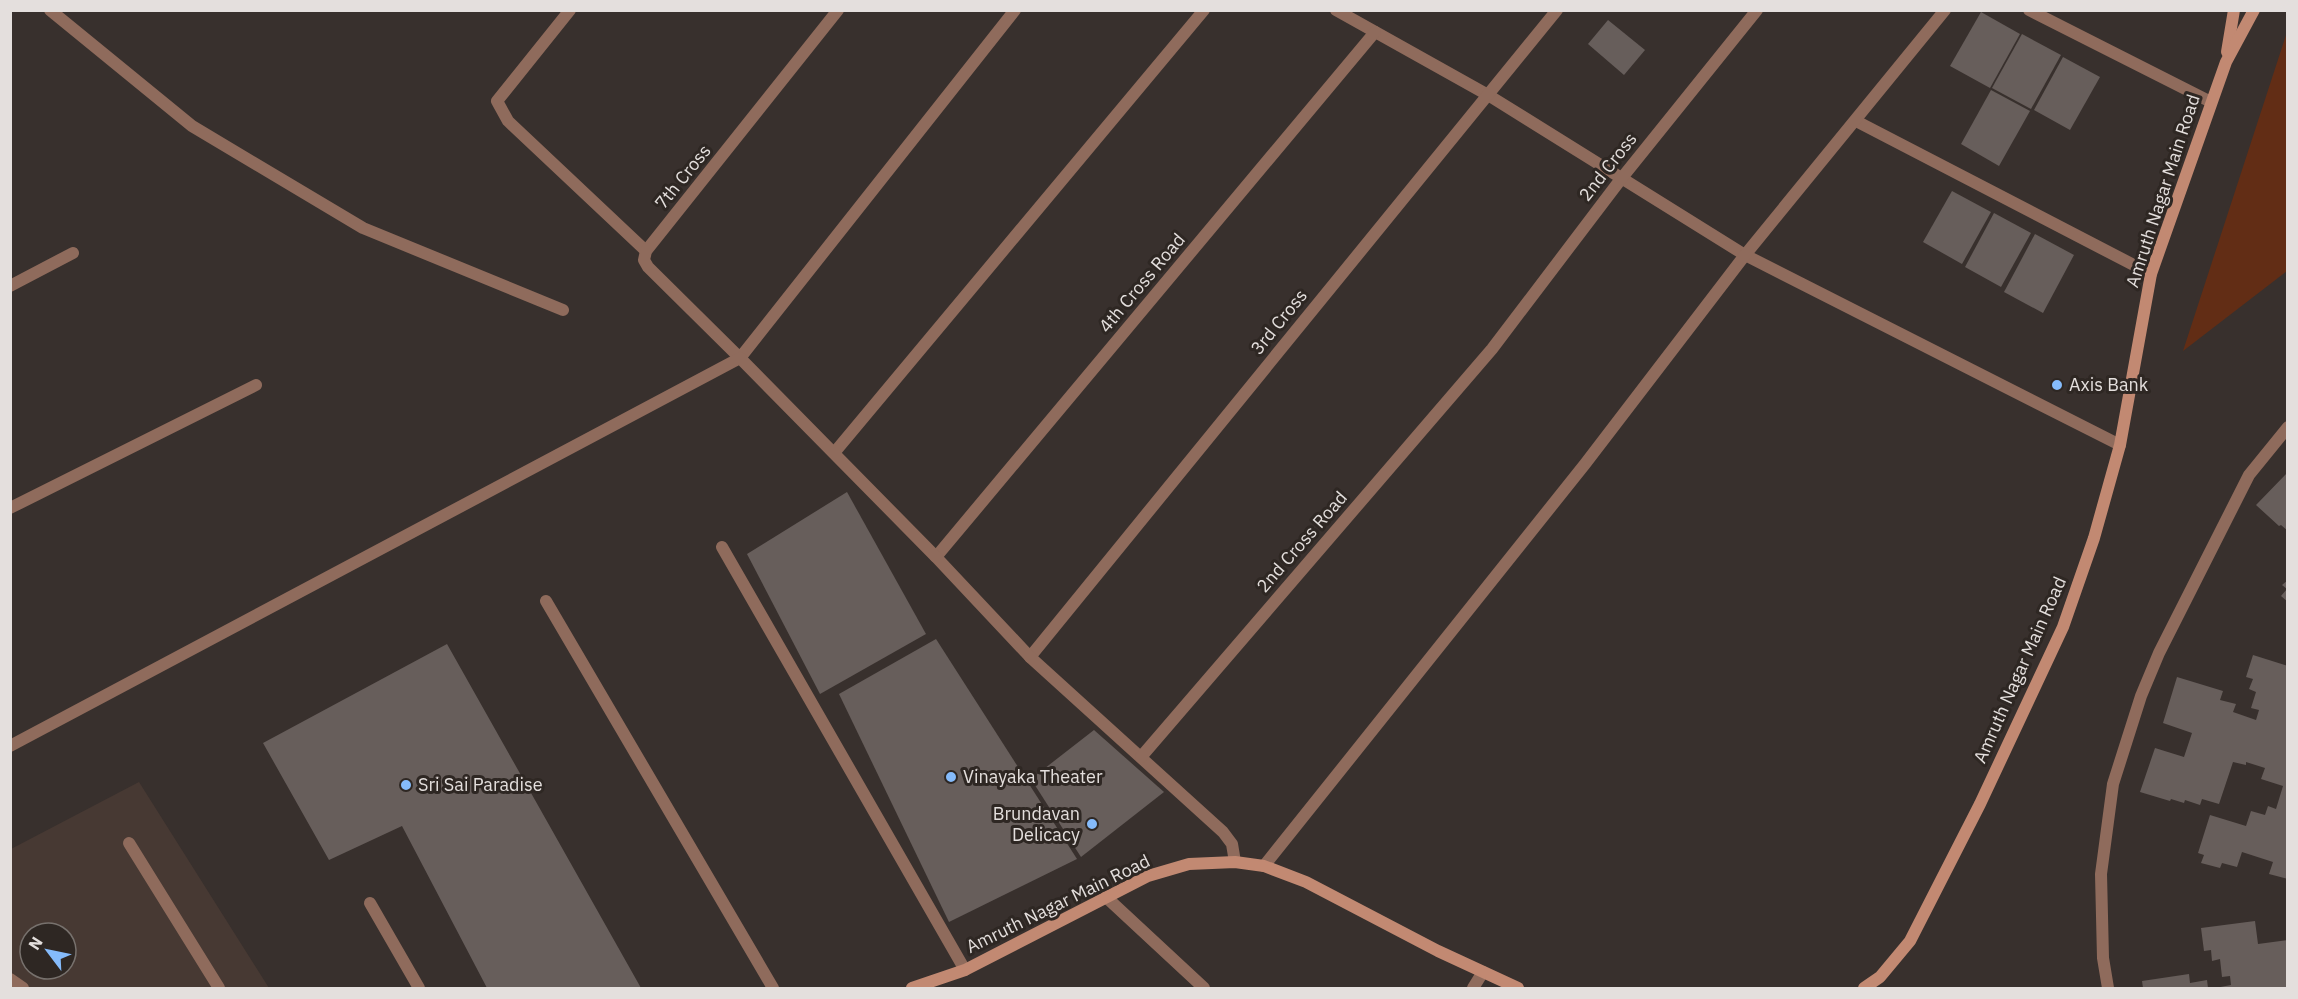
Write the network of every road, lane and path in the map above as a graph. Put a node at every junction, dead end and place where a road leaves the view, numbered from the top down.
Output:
1 (50, 10) edge
2 (570, 10) edge
3 (838, 10) edge
4 (1016, 10) edge
5 (1204, 10) edge
6 (1335, 10) edge
7 (1557, 10) edge
8 (1756, 10) edge
9 (1946, 10) edge
10 (2029, 10) edge
11 (2234, 10) edge
12 (2254, 10) edge
13 (1375, 32) junction
14 (2226, 62) junction
15 (1488, 95) junction
16 (2211, 102) junction
17 (1856, 121) junction
18 (1621, 179) junction
19 (646, 251) junction
20 (73, 253) dead end
21 (1745, 255) junction
22 (2151, 274) junction
23 (10, 286) edge
24 (563, 310) dead end
25 (1492, 349) joint
26 (740, 358) junction
27 (256, 385) dead end
28 (2288, 427) edge
29 (2120, 445) junction
30 (834, 453) junction
31 (10, 508) edge
32 (722, 547) dead end
33 (936, 557) junction
34 (546, 601) dead end
35 (1030, 657) junction
36 (10, 746) edge
37 (1141, 757) junction
38 (129, 843) dead end
39 (1235, 862) junction
40 (1264, 866) junction
41 (1106, 897) junction
42 (370, 903) dead end
43 (965, 970) junction
44 (1482, 972) junction
45 (10, 979) edge
46 (23, 988) edge
47 (219, 988) edge
48 (419, 988) edge
49 (773, 988) edge
50 (912, 988) edge
51 (1204, 988) edge
52 (1473, 988) edge
53 (1518, 988) edge
54 (1864, 988) edge
55 (2108, 988) edge

1 - 24 street
2 - 19 street
3 - 19 street, 7th Cross
4 - 26 street
5 - 30 street
6 - 13 street
7 - 15 street, 3rd Cross
8 - 18 street, 2nd Cross
9 - 17 street
10 - 16 street
11 - 14 main road, Amruth Nagar Main Road
12 - 14 main road, Amruth Nagar Main Road
13 - 15 street
13 - 33 street, 4th Cross Road
14 - 16 main road, Amruth Nagar Main Road
15 - 18 street
15 - 35 street, 3rd Cross
16 - 22 main road, Amruth Nagar Main Road
17 - 21 street
17 - 22 street
18 - 21 street
18 - 25 street, 2nd Cross
19 - 26 street
20 - 23 street
21 - 29 street
21 - 40 street
22 - 29 main road, Amruth Nagar Main Road
25 - 37 street, 2nd Cross Road
26 - 30 street
26 - 36 street
27 - 31 street
28 - 55 street
29 - 54 main road, Amruth Nagar Main Road
30 - 33 street
32 - 43 street
33 - 35 street
34 - 49 street
35 - 37 street
37 - 39 street
38 - 47 street
39 - 40 main road, Amruth Nagar Main Road
39 - 41 main road, Amruth Nagar Main Road
40 - 44 main road, Amruth Nagar Main Road
41 - 43 main road, Amruth Nagar Main Road
41 - 51 street
42 - 48 street
43 - 50 main road, Amruth Nagar Main Road
44 - 52 street
44 - 53 main road, Amruth Nagar Main Road
45 - 46 street

